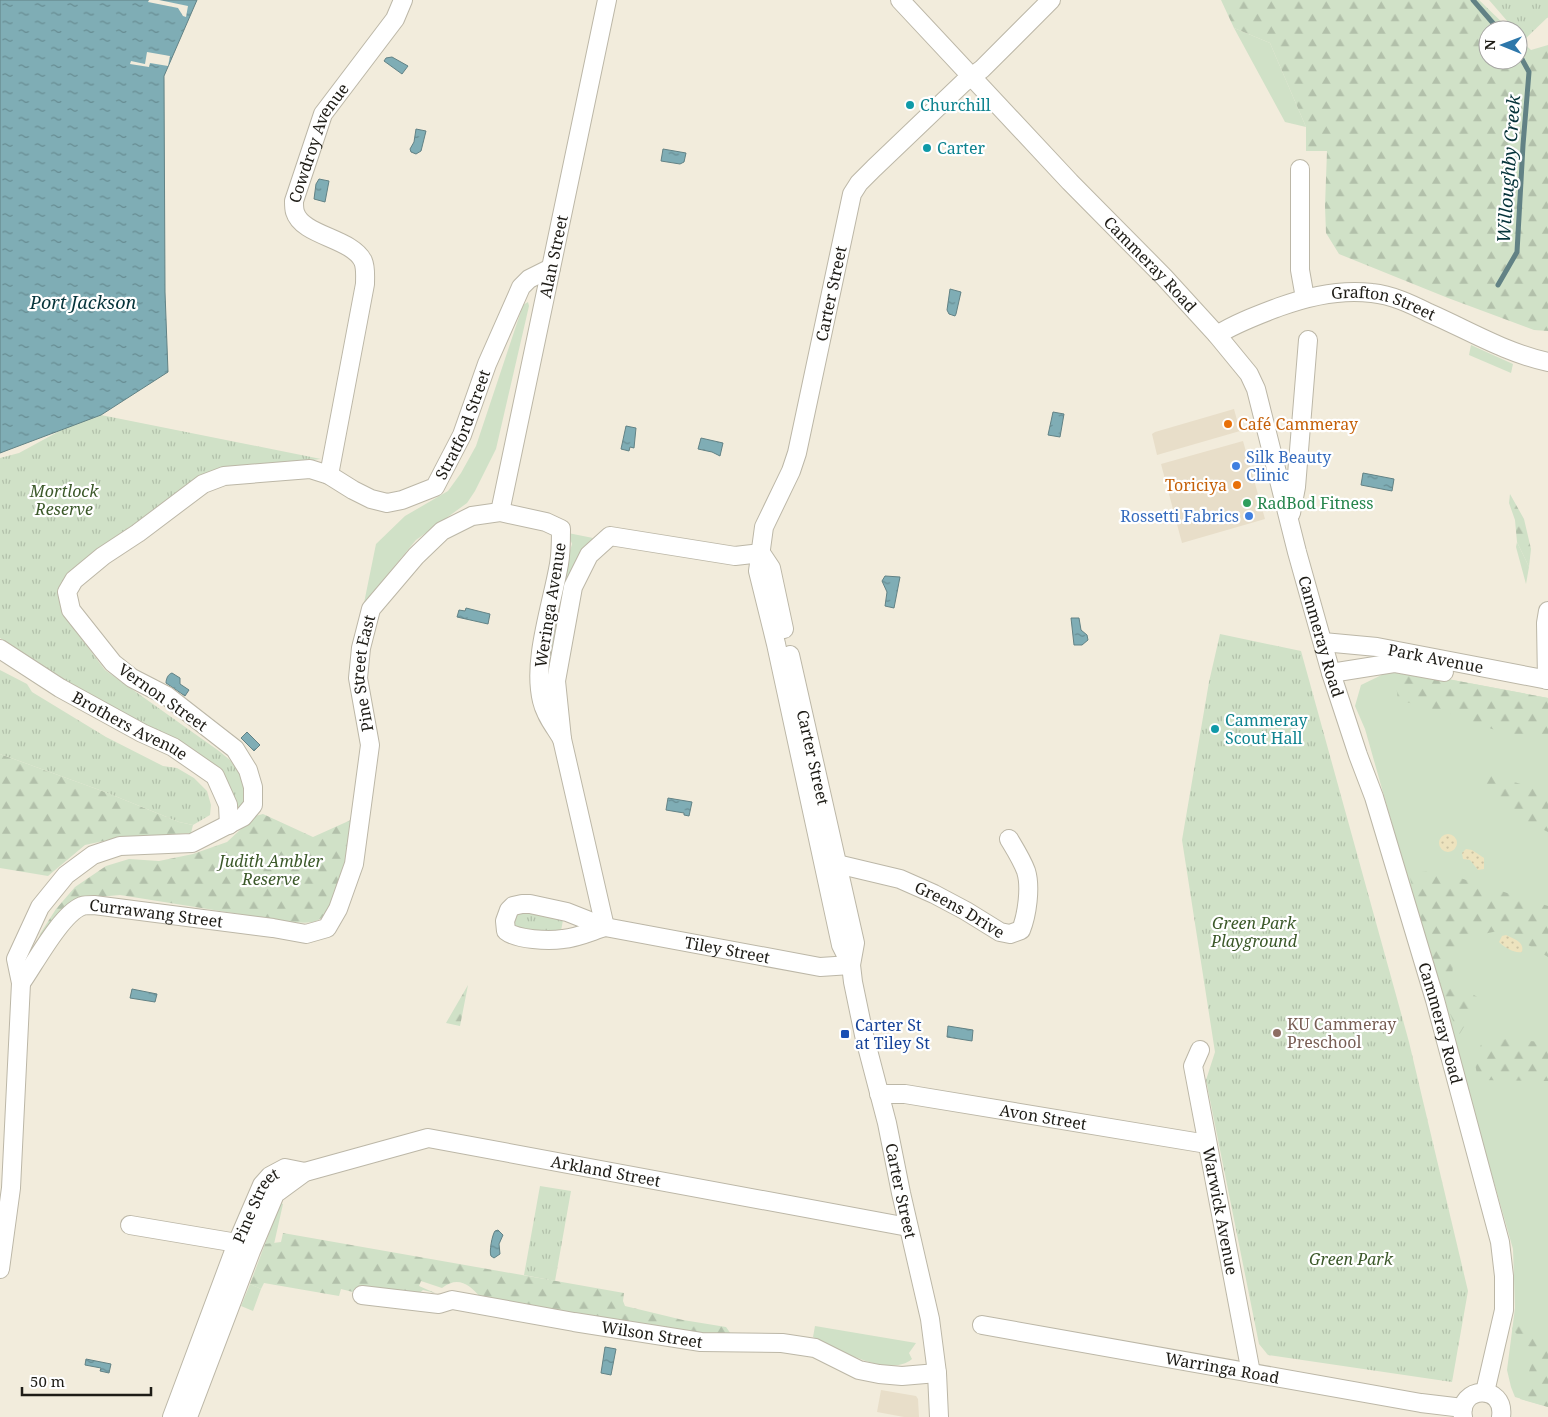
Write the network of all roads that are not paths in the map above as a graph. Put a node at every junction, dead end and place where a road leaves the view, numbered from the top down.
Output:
1 (403, 0) edge
2 (607, 0) edge
3 (900, 0) edge
4 (1052, 0) edge
5 (972, 77) junction
6 (1300, 169) dead end
7 (551, 268) junction
8 (1305, 298) junction
9 (1217, 335) junction
10 (1308, 340) dead end
11 (1548, 362) edge
12 (1300, 444) junction
13 (1273, 450) junction
14 (329, 475) junction
15 (500, 512) junction
16 (1290, 520) junction
17 (761, 553) junction
18 (1548, 611) edge
19 (1323, 642) junction
20 (0, 649) edge
21 (1331, 673) junction
22 (1548, 683) edge
23 (562, 739) junction
24 (229, 825) junction
25 (1009, 839) dead end
26 (837, 864) junction
27 (605, 927) junction
28 (327, 928) joint
29 (851, 965) junction
30 (21, 983) junction
31 (1200, 1050) dead end
32 (879, 1094) junction
33 (1207, 1144) junction
34 (305, 1172) junction
35 (130, 1225) dead end
36 (908, 1226) junction
37 (237, 1243) junction
38 (0, 1269) edge
39 (362, 1295) dead end
40 (982, 1324) dead end
41 (1251, 1372) junction
42 (937, 1373) junction
43 (1485, 1392) junction
44 (1463, 1413) edge
45 (1504, 1416) edge
46 (172, 1417) edge
47 (188, 1417) edge
48 (939, 1417) edge

1 - 14 street, Cowdroy Avenue
2 - 7 street, Alan Street
3 - 5 street, Cammeray Road
4 - 5 street, Carter Street
5 - 9 street, Cammeray Road
5 - 17 street, Carter Street
6 - 8 street
7 - 14 street, Stratford Street
7 - 15 street, Alan Street
8 - 9 street, Grafton Street
8 - 11 street, Grafton Street
9 - 13 street, Cammeray Road
10 - 12 street
12 - 13 street
12 - 16 street
13 - 16 street, Cammeray Road
14 - 24 street, Vernon Street
15 - 23 street, Weringa Avenue
15 - 28 street, Pine Street East
16 - 19 street, Cammeray Road
17 - 23 street, Weringa Avenue
17 - 26 street, Carter Street
17 - 29 street, Carter Street
18 - 22 street
19 - 21 street, Cammeray Road
19 - 22 street, Park Avenue
20 - 24 street, Brothers Avenue
21 - 22 street, Park Avenue
21 - 43 street, Cammeray Road
23 - 27 street, Weringa Avenue
24 - 30 street, Vernon Street
25 - 26 street, Greens Drive
26 - 29 street, Carter Street
27 - 27 street, Tiley Street
27 - 29 street, Tiley Street
28 - 30 street, Currawang Street
29 - 32 street, Carter Street
30 - 38 street
31 - 33 street, Warwick Avenue
32 - 33 street, Avon Street
32 - 36 street, Carter Street
33 - 41 street, Warwick Avenue
34 - 36 street, Arkland Street
34 - 37 street, Pine Street
34 - 47 street, Pine Street
35 - 37 street
36 - 42 street, Carter Street
37 - 46 street, Pine Street
39 - 42 street, Wilson Street
40 - 41 street, Warringa Road
41 - 44 street, Warringa Road
42 - 48 street, Carter Street
43 - 44 street
43 - 45 street

